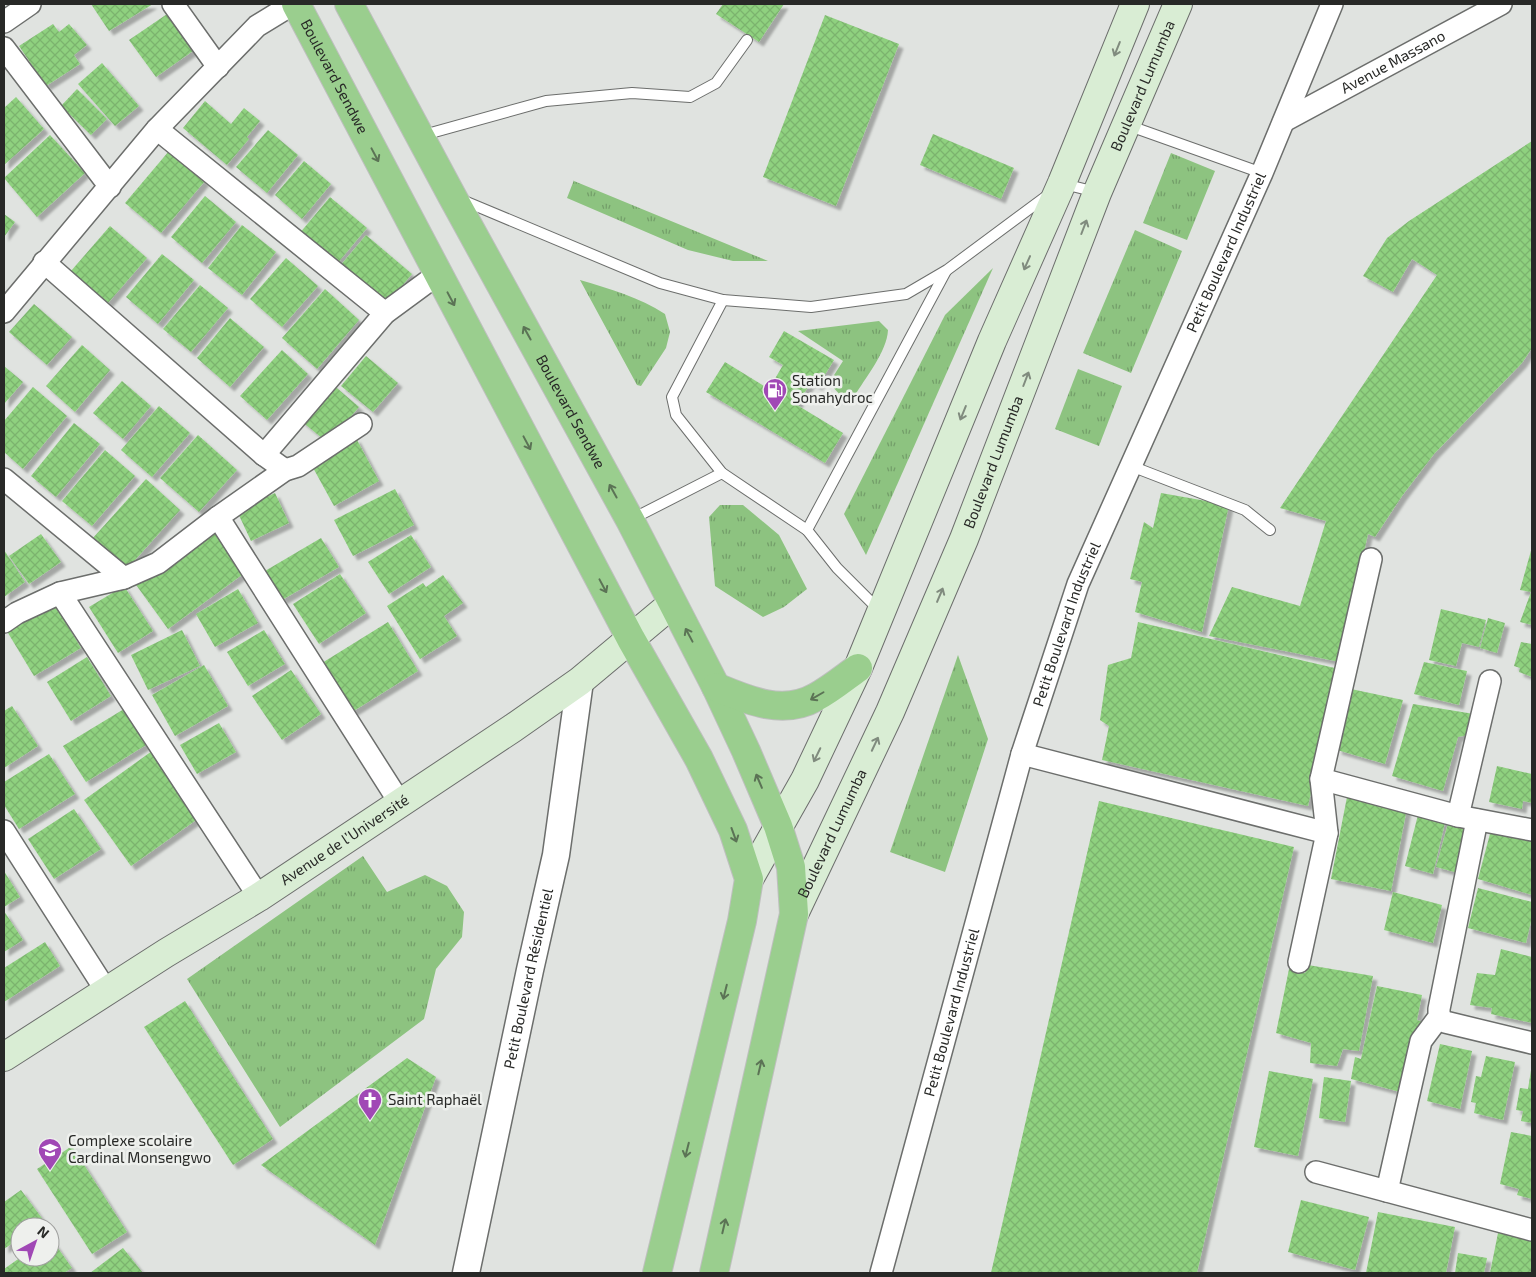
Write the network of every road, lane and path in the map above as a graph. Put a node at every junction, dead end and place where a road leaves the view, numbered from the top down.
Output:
1 (30, 4) edge
2 (173, 4) edge
3 (294, 4) edge
4 (349, 4) edge
5 (1135, 4) edge
6 (1178, 4) edge
7 (1332, 4) edge
8 (1501, 4) edge
9 (4, 22) edge
10 (747, 40) dead end
11 (4, 48) edge
12 (218, 66) junction
13 (1284, 121) junction
14 (1126, 125) junction
15 (158, 129) junction
16 (420, 136) junction
17 (1262, 173) junction
18 (1062, 183) junction
19 (110, 186) junction
20 (1097, 193) junction
21 (452, 196) junction
22 (44, 262) junction
23 (947, 270) junction
24 (438, 274) junction
25 (723, 300) junction
26 (4, 312) edge
27 (385, 313) junction
28 (361, 424) dead end
29 (264, 454) junction
30 (1131, 466) junction
31 (285, 470) junction
32 (722, 473) junction
33 (4, 479) edge
34 (218, 517) junction
35 (630, 520) junction
36 (807, 530) junction
37 (1270, 530) dead end
38 (1371, 559) dead end
39 (124, 578) junction
40 (60, 593) junction
41 (672, 604) junction
42 (881, 612) junction
43 (4, 622) edge
44 (631, 639) junction
45 (858, 668) junction
46 (580, 681) junction
47 (1490, 681) dead end
48 (716, 687) junction
49 (1022, 754) junction
50 (1321, 779) junction
51 (400, 803) junction
52 (1468, 818) junction
53 (778, 826) junction
54 (1532, 830) edge
55 (4, 831) edge
56 (1327, 833) junction
57 (749, 879) junction
58 (259, 897) junction
59 (794, 914) junction
60 (1299, 962) dead end
61 (107, 992) junction
62 (1438, 1017) junction
63 (1532, 1043) edge
64 (4, 1057) edge
65 (1316, 1172) dead end
66 (1387, 1191) junction
67 (1532, 1230) edge
68 (466, 1273) edge
69 (657, 1273) edge
70 (714, 1273) edge
71 (881, 1273) edge

1 - 9 street
2 - 12 street
3 - 12 street
3 -> 24 highway, Boulevard Sendwe
4 - 16 highway, Boulevard Sendwe
5 -> 18 main road
6 - 14 main road, Boulevard Lumumba
7 - 13 street, Petit Boulevard Industriel
8 - 13 street, Avenue Massano
10 - 16 lane
11 - 19 street
12 - 15 street
13 - 17 street, Petit Boulevard Industriel
14 - 17 lane
14 - 20 main road, Boulevard Lumumba
15 - 19 street
15 - 27 street
16 - 21 highway, Boulevard Sendwe
17 - 30 street, Petit Boulevard Industriel
18 - 20 lane
18 - 23 lane
18 -> 42 main road
19 - 22 street
59 -> 20 main road, Boulevard Lumumba
21 - 25 lane
35 -> 21 highway, Boulevard Sendwe
22 - 26 street
22 - 29 street
23 - 25 lane
23 - 36 lane
24 - 27 street
24 -> 44 highway, Boulevard Sendwe
25 - 32 lane
27 - 29 street
28 - 31 street
29 - 31 street
30 - 37 lane
30 - 49 street, Petit Boulevard Industriel
31 - 34 street
32 - 35 lane
32 - 36 lane
33 - 39 street
34 - 39 street
34 - 51 street
35 - 41 highway, Boulevard Sendwe
36 - 42 lane
38 - 50 street
39 - 40 street
40 - 43 street
40 - 58 street
41 - 44 main road, Avenue de l’Université
48 -> 41 highway, Boulevard Sendwe
42 - 45 main road
44 - 46 main road, Avenue de l’Université
44 -> 57 highway, Boulevard Sendwe
45 -> 48 highway
45 -> 53 main road
46 - 51 main road, Avenue de l’Université
46 - 68 street, Petit Boulevard Résidentiel
47 - 52 street
53 -> 48 highway, Boulevard Sendwe
49 - 56 street
49 - 71 street, Petit Boulevard Industriel
50 - 52 street
50 - 56 street
51 - 58 main road, Avenue de l’Université
52 - 54 street
52 - 62 street
53 - 57 main road
53 - 59 highway, Boulevard Lumumba
55 - 61 street
56 - 60 street
57 -> 69 highway
58 - 61 main road, Avenue de l’Université
70 -> 59 highway, Boulevard Lumumba
61 - 64 main road, Avenue de l’Université
62 - 63 street
62 - 66 street
65 - 66 street
66 - 67 street

